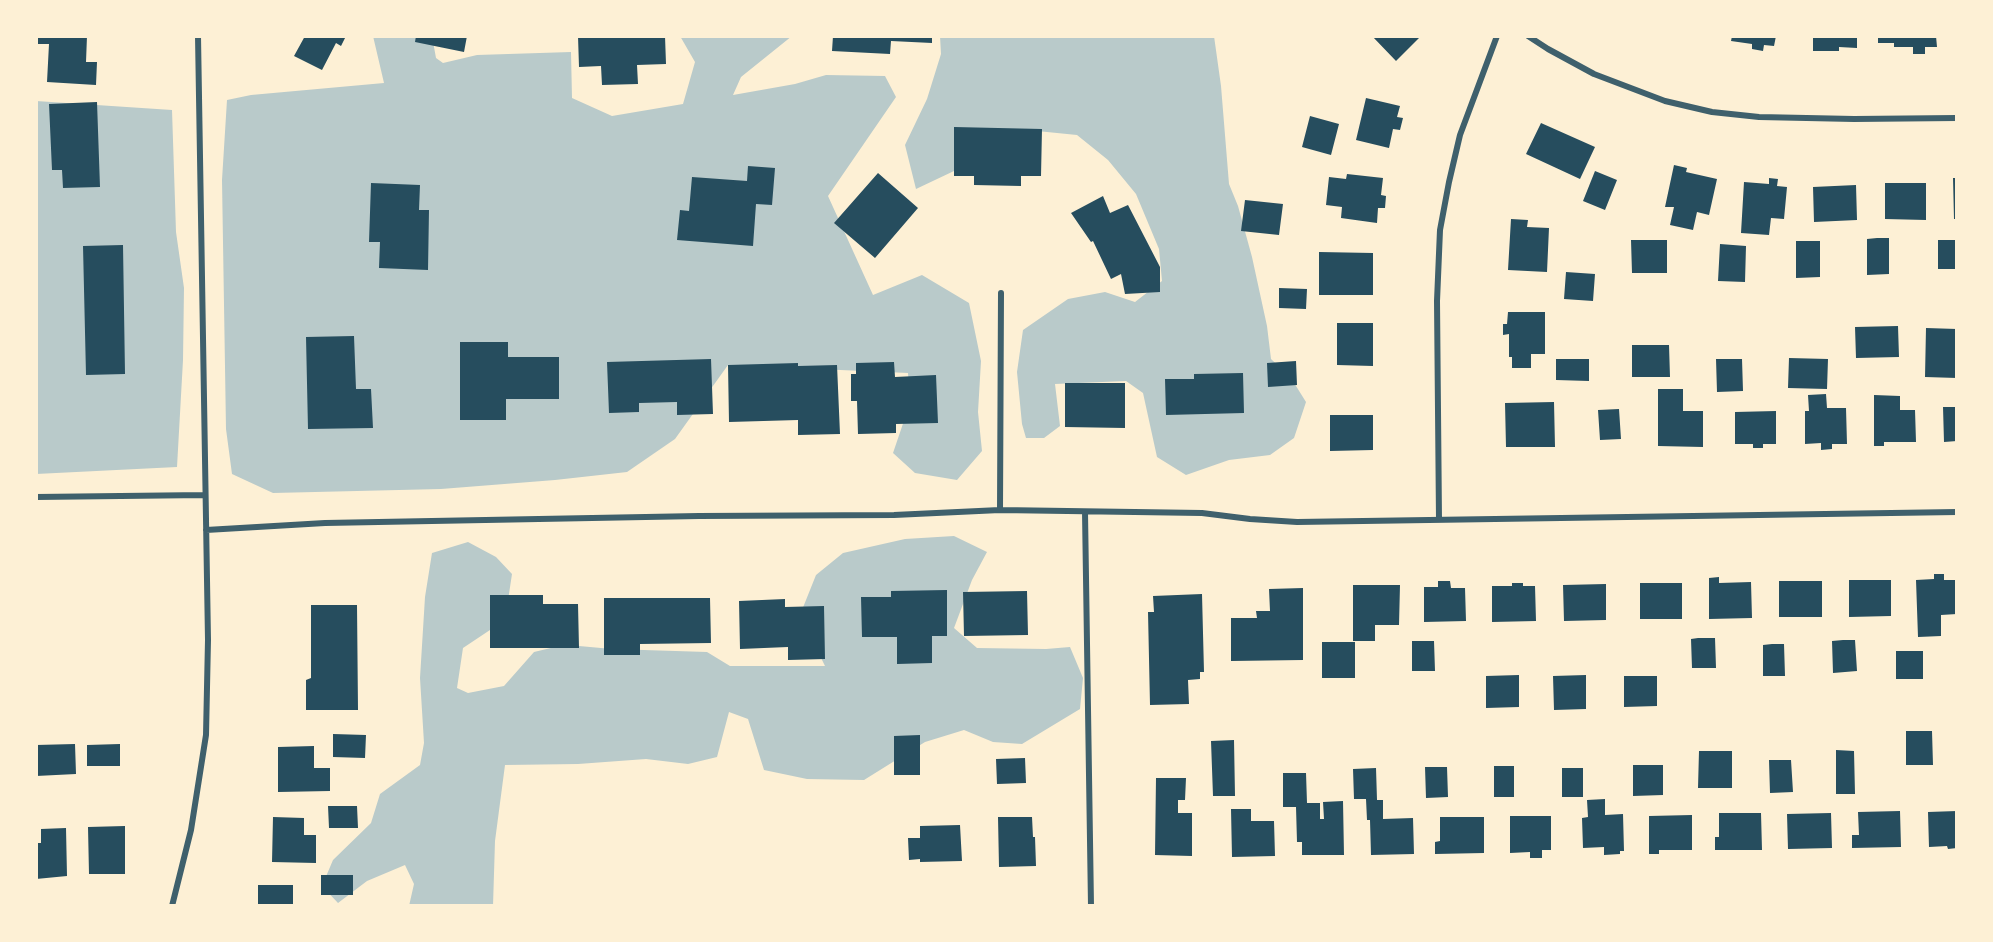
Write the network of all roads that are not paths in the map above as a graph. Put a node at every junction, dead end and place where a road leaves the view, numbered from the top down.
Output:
1 (198, 36) edge
2 (1497, 36) edge
3 (1528, 36) edge
4 (1957, 118) edge
5 (1001, 293) dead end
6 (205, 495) junction
7 (36, 497) edge
8 (1000, 510) junction
9 (1085, 512) junction
10 (1957, 513) edge
11 (1439, 520) junction
12 (206, 530) junction
13 (172, 906) edge
14 (1091, 906) edge

1 - 6 street
2 - 11 street
3 - 4 street
5 - 8 street
6 - 7 street
6 - 12 street
8 - 9 street
8 - 12 street
9 - 11 street
9 - 14 street
10 - 11 street
12 - 13 street

